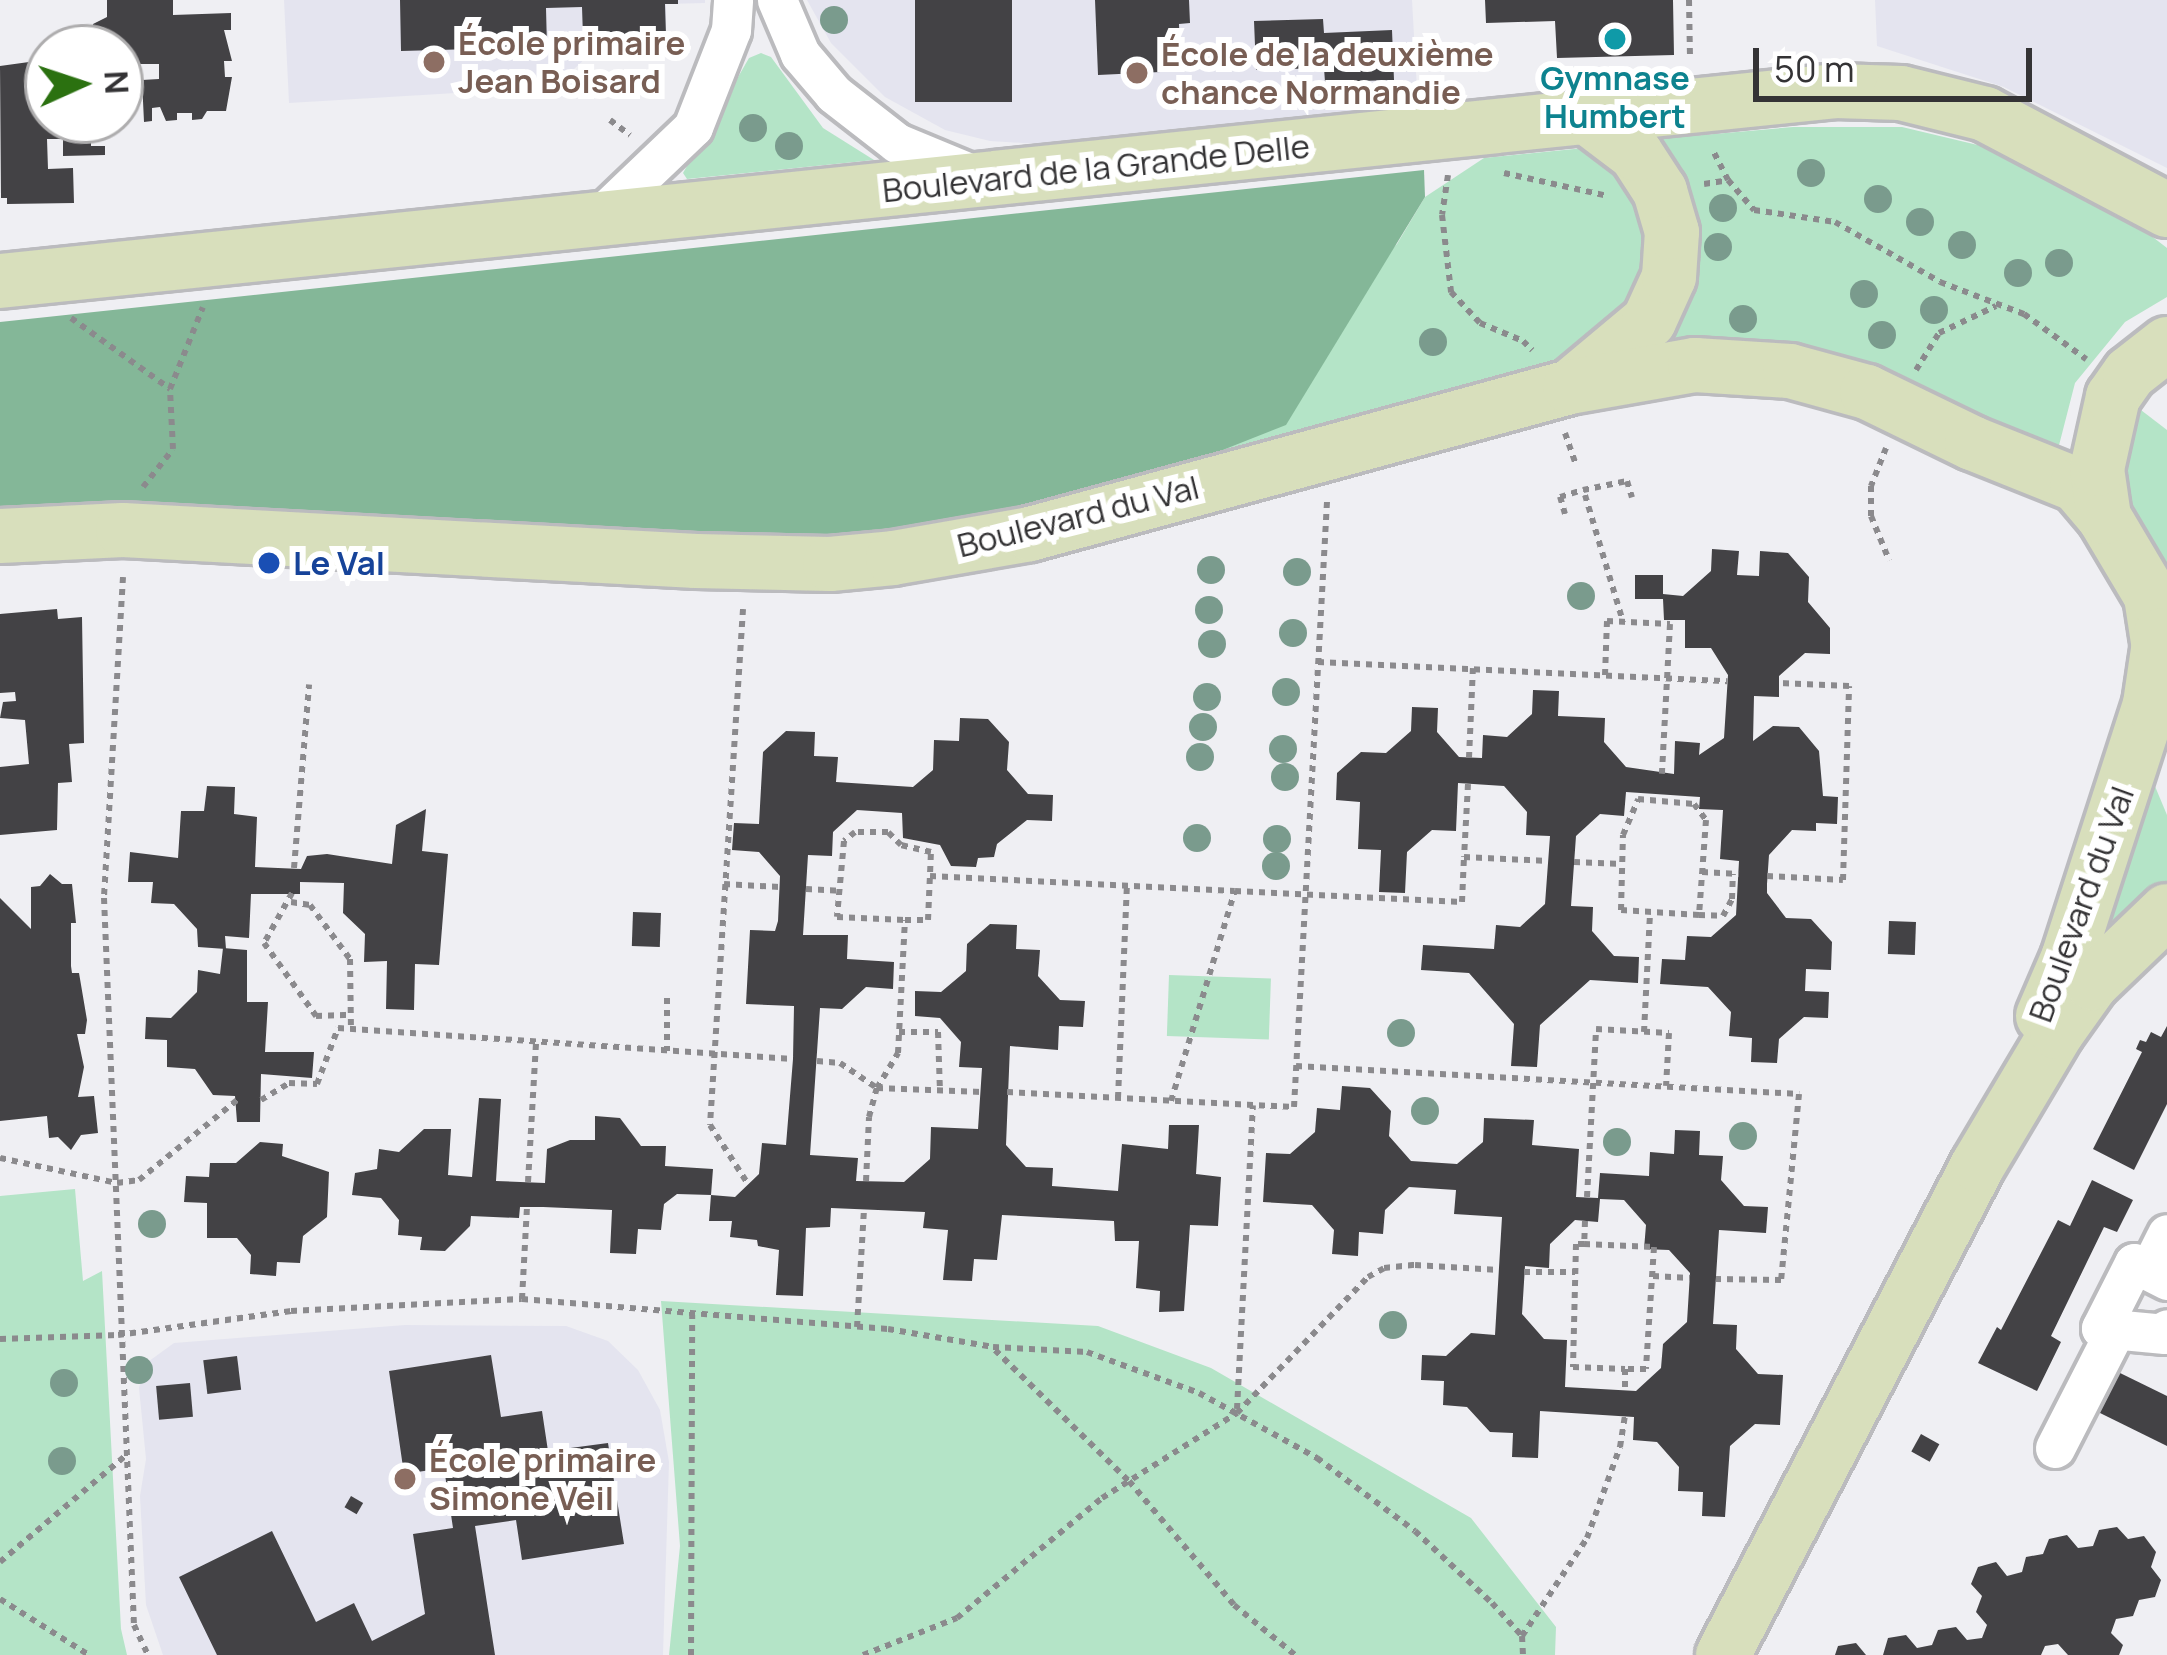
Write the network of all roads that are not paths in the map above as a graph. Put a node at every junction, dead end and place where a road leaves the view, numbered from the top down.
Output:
1 (733, 0) edge
2 (777, 0) edge
3 (1586, 116) junction
4 (984, 179) junction
5 (2162, 202) edge
6 (601, 215) junction
7 (0, 280) edge
8 (2167, 344) edge
9 (1553, 371) junction
10 (2104, 517) junction
11 (0, 536) edge
12 (2160, 636) junction
13 (2167, 759) edge
14 (2167, 911) edge
15 (2167, 951) edge
16 (2092, 983) junction
17 (1978, 1166) junction
18 (2167, 1234) edge
19 (2158, 1275) edge
20 (2116, 1329) junction
21 (2167, 1329) edge
22 (2055, 1448) dead end
23 (1723, 1655) edge

1 - 6 street
2 - 4 street
3 - 4 street, Boulevard de la Grande Delle
3 - 5 street, Boulevard de la Grande Delle
3 - 9 street
4 - 6 street, Boulevard de la Grande Delle
6 - 7 street, Boulevard de la Grande Delle
8 - 10 street
9 - 10 street, Boulevard du Val
9 - 11 street, Boulevard du Val
10 - 12 street
12 - 13 street
12 - 17 street, Boulevard du Val
14 - 16 street, Boulevard du Val
15 - 16 street, Boulevard du Val
16 - 17 street, Boulevard du Val
17 - 23 street, Boulevard du Val
18 - 19 street
19 - 20 street
20 - 21 street
20 - 22 street

